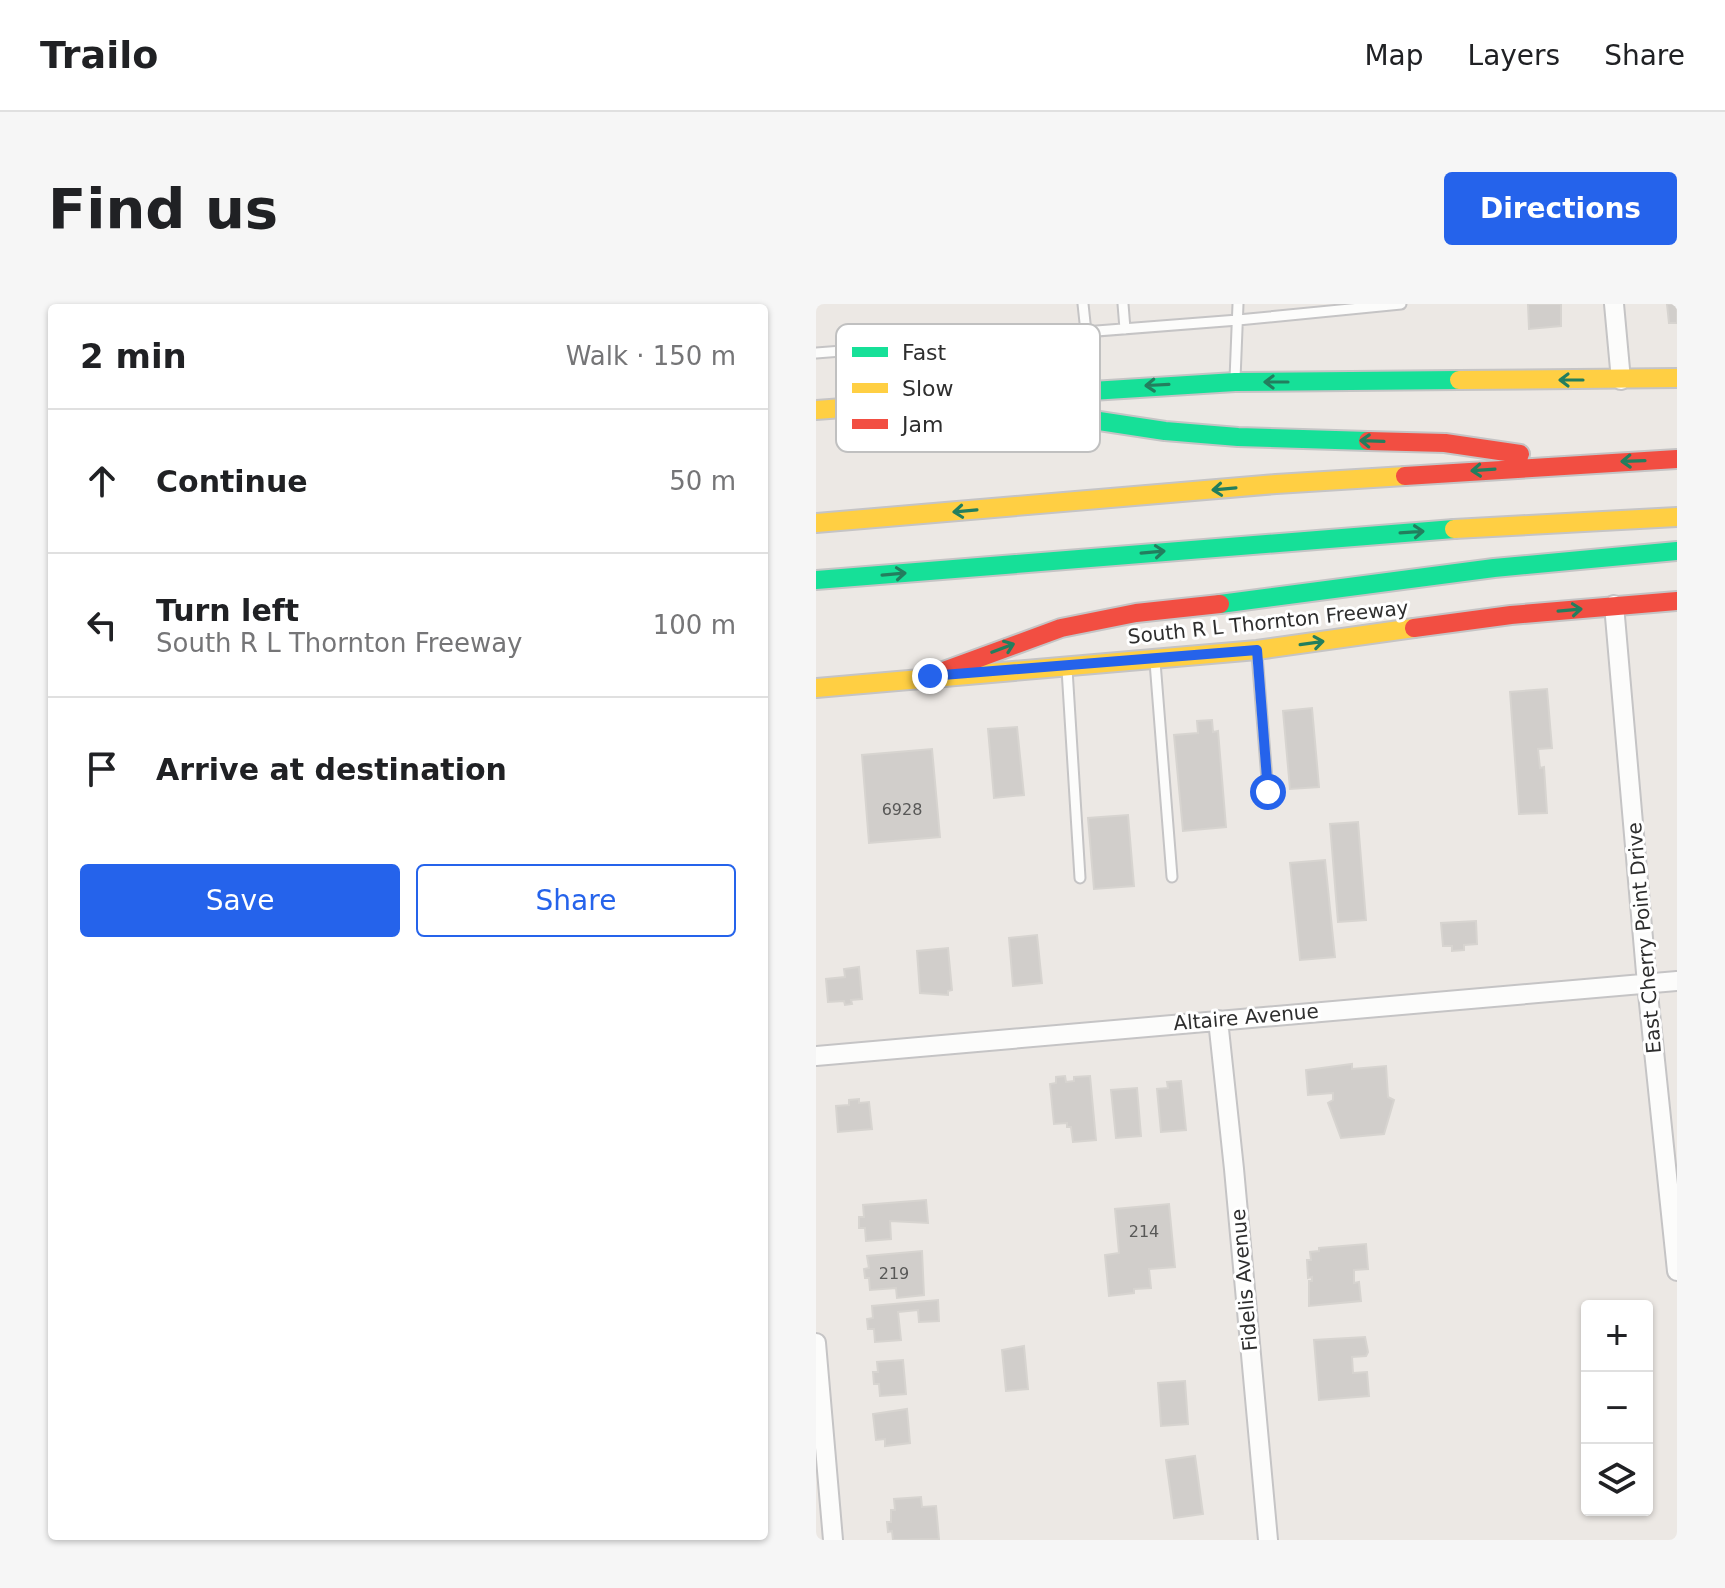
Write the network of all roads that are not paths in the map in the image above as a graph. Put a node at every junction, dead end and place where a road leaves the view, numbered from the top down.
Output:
1 (1083, 304) edge
2 (1123, 304) edge
3 (1238, 304) edge
4 (1294, 304) edge
5 (1401, 304) edge
6 (1614, 304) edge
7 (1371, 306) edge
8 (1285, 316) junction
9 (1238, 320) junction
10 (1085, 324) edge
11 (1125, 329) junction
12 (1100, 331) edge
13 (836, 351) edge
14 (816, 353) edge
15 (1677, 378) edge
16 (1621, 380) junction
17 (1235, 382) junction
18 (1100, 389) edge
19 (836, 409) edge
20 (816, 410) edge
21 (1100, 421) edge
22 (1677, 459) edge
23 (1589, 463) junction
24 (1677, 517) edge
25 (816, 523) edge
26 (1677, 551) edge
27 (816, 580) edge
28 (1677, 601) edge
29 (1614, 605) junction
30 (1257, 650) junction
31 (1154, 658) junction
32 (1067, 665) junction
33 (930, 676) junction
34 (816, 688) edge
35 (1268, 792) dead end
36 (1172, 877) dead end
37 (1080, 878) dead end
38 (1677, 981) edge
39 (1647, 984) junction
40 (1218, 1020) junction
41 (816, 1056) edge
42 (1677, 1271) edge
43 (816, 1343) edge
44 (833, 1540) edge
45 (1268, 1540) edge

1 - 10 lane
2 - 11 lane
3 - 9 lane
4 - 8 lane
5 - 7 lane
6 - 16 street
7 - 8 lane
8 - 9 lane
9 - 11 lane
9 - 17 lane
11 - 12 lane
13 - 14 lane
15 - 16 main road
16 -> 17 main road
17 -> 18 main road
19 - 20 main road
23 -> 21 main road
22 -> 23 main road
23 -> 25 main road
27 -> 24 main road
33 -> 26 main road
28 - 29 main road, South R L Thornton Freeway
30 -> 29 main road, South R L Thornton Freeway
29 - 39 street, East Cherry Point Drive
30 - 31 main road, South R L Thornton Freeway
30 - 35 lane
31 - 32 main road, South R L Thornton Freeway
31 - 36 lane
32 - 33 main road, South R L Thornton Freeway
32 - 37 lane
33 - 34 main road, South R L Thornton Freeway
38 - 39 street, Altaire Avenue
39 - 40 street, Altaire Avenue
39 - 42 street, East Cherry Point Drive
40 - 41 street, Altaire Avenue
40 - 45 street, Fidelis Avenue
43 - 44 street

